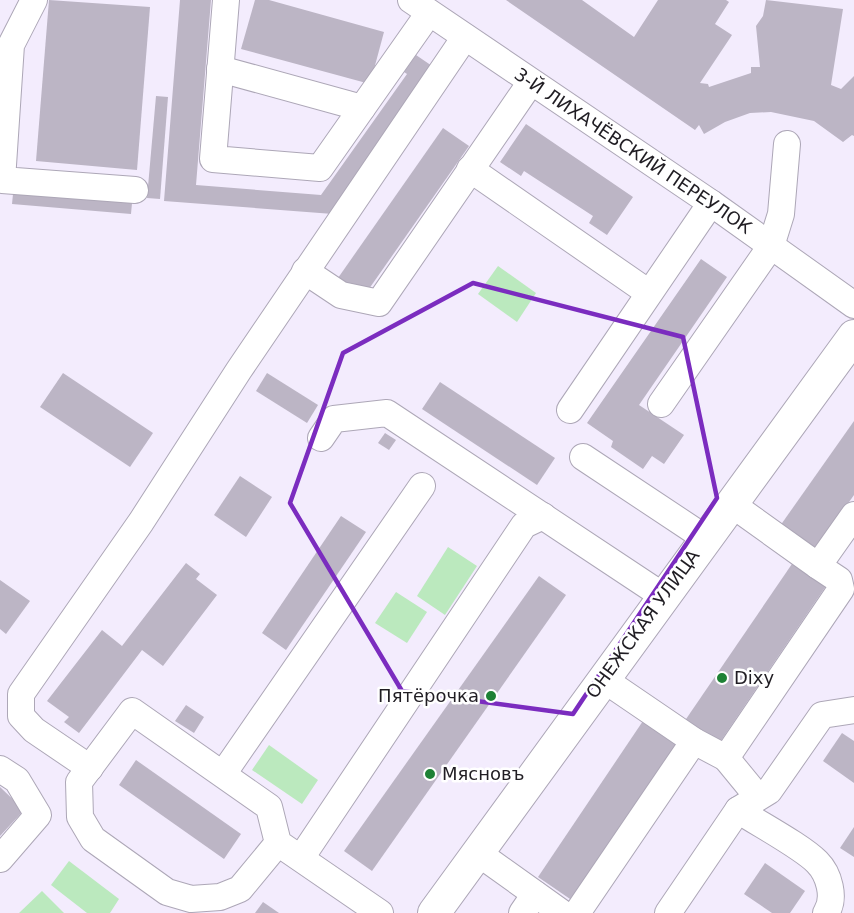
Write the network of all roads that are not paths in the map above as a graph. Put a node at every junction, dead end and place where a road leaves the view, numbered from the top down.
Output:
1 (34, 0) edge
2 (226, 0) edge
3 (420, 6) edge
4 (465, 37) junction
5 (220, 69) junction
6 (531, 82) junction
7 (362, 108) junction
8 (787, 144) dead end
9 (470, 168) junction
10 (135, 190) dead end
11 (711, 203) junction
12 (771, 246) junction
13 (305, 271) junction
14 (649, 293) junction
15 (854, 305) edge
16 (854, 336) edge
17 (661, 404) dead end
18 (570, 410) dead end
19 (321, 438) dead end
20 (583, 457) dead end
21 (422, 486) dead end
22 (730, 503) junction
23 (854, 515) edge
24 (543, 516) junction
25 (705, 538) junction
26 (818, 566) junction
27 (663, 596) junction
28 (603, 679) junction
29 (854, 710) edge
30 (694, 741) junction
31 (726, 758) junction
32 (90, 768) junction
33 (0, 769) edge
34 (223, 774) junction
35 (748, 804) junction
36 (278, 843) junction
37 (478, 853) junction
38 (302, 858) junction
39 (0, 859) edge
40 (240, 889) junction
41 (528, 903) edge
42 (224, 913) edge
43 (380, 913) edge
44 (434, 913) edge
45 (562, 913) edge
46 (577, 913) edge
47 (668, 913) edge
48 (826, 913) edge

1 - 10 street
2 - 5 street
3 - 4 street, 3-Й ЛИХАЧЁВСКИЙ ПЕРЕУЛОК
3 - 7 street
4 - 6 street, 3-Й ЛИХАЧЁВСКИЙ ПЕРЕУЛОК
4 - 13 street
5 - 7 street
5 - 7 street
6 - 9 street
6 - 11 street, 3-Й ЛИХАЧЁВСКИЙ ПЕРЕУЛОК
8 - 12 street
9 - 13 street
9 - 14 street
11 - 12 street, 3-Й ЛИХАЧЁВСКИЙ ПЕРЕУЛОК
11 - 14 street
12 - 15 street, 3-Й ЛИХАЧЁВСКИЙ ПЕРЕУЛОК
12 - 17 street
13 - 32 street
14 - 18 street
16 - 22 main road, ОНЕЖСКАЯ УЛИЦА
19 - 24 street
20 - 25 street
21 - 34 street
22 - 25 main road, ОНЕЖСКАЯ УЛИЦА
22 - 26 street
23 - 26 street
24 - 27 street
24 - 38 street
25 - 27 main road, ОНЕЖСКАЯ УЛИЦА
26 - 31 street
27 - 28 main road, ОНЕЖСКАЯ УЛИЦА
28 - 30 street
28 - 37 main road, ОНЕЖСКАЯ УЛИЦА
29 - 35 street
30 - 31 street
30 - 46 street
31 - 35 street
32 - 34 street
32 - 40 street
33 - 39 street
34 - 36 street
35 - 47 street
35 - 48 street
36 - 38 street
36 - 40 street
37 - 41 street
37 - 44 main road, ОНЕЖСКАЯ УЛИЦА
38 - 43 street
40 - 42 street
41 - 45 street

